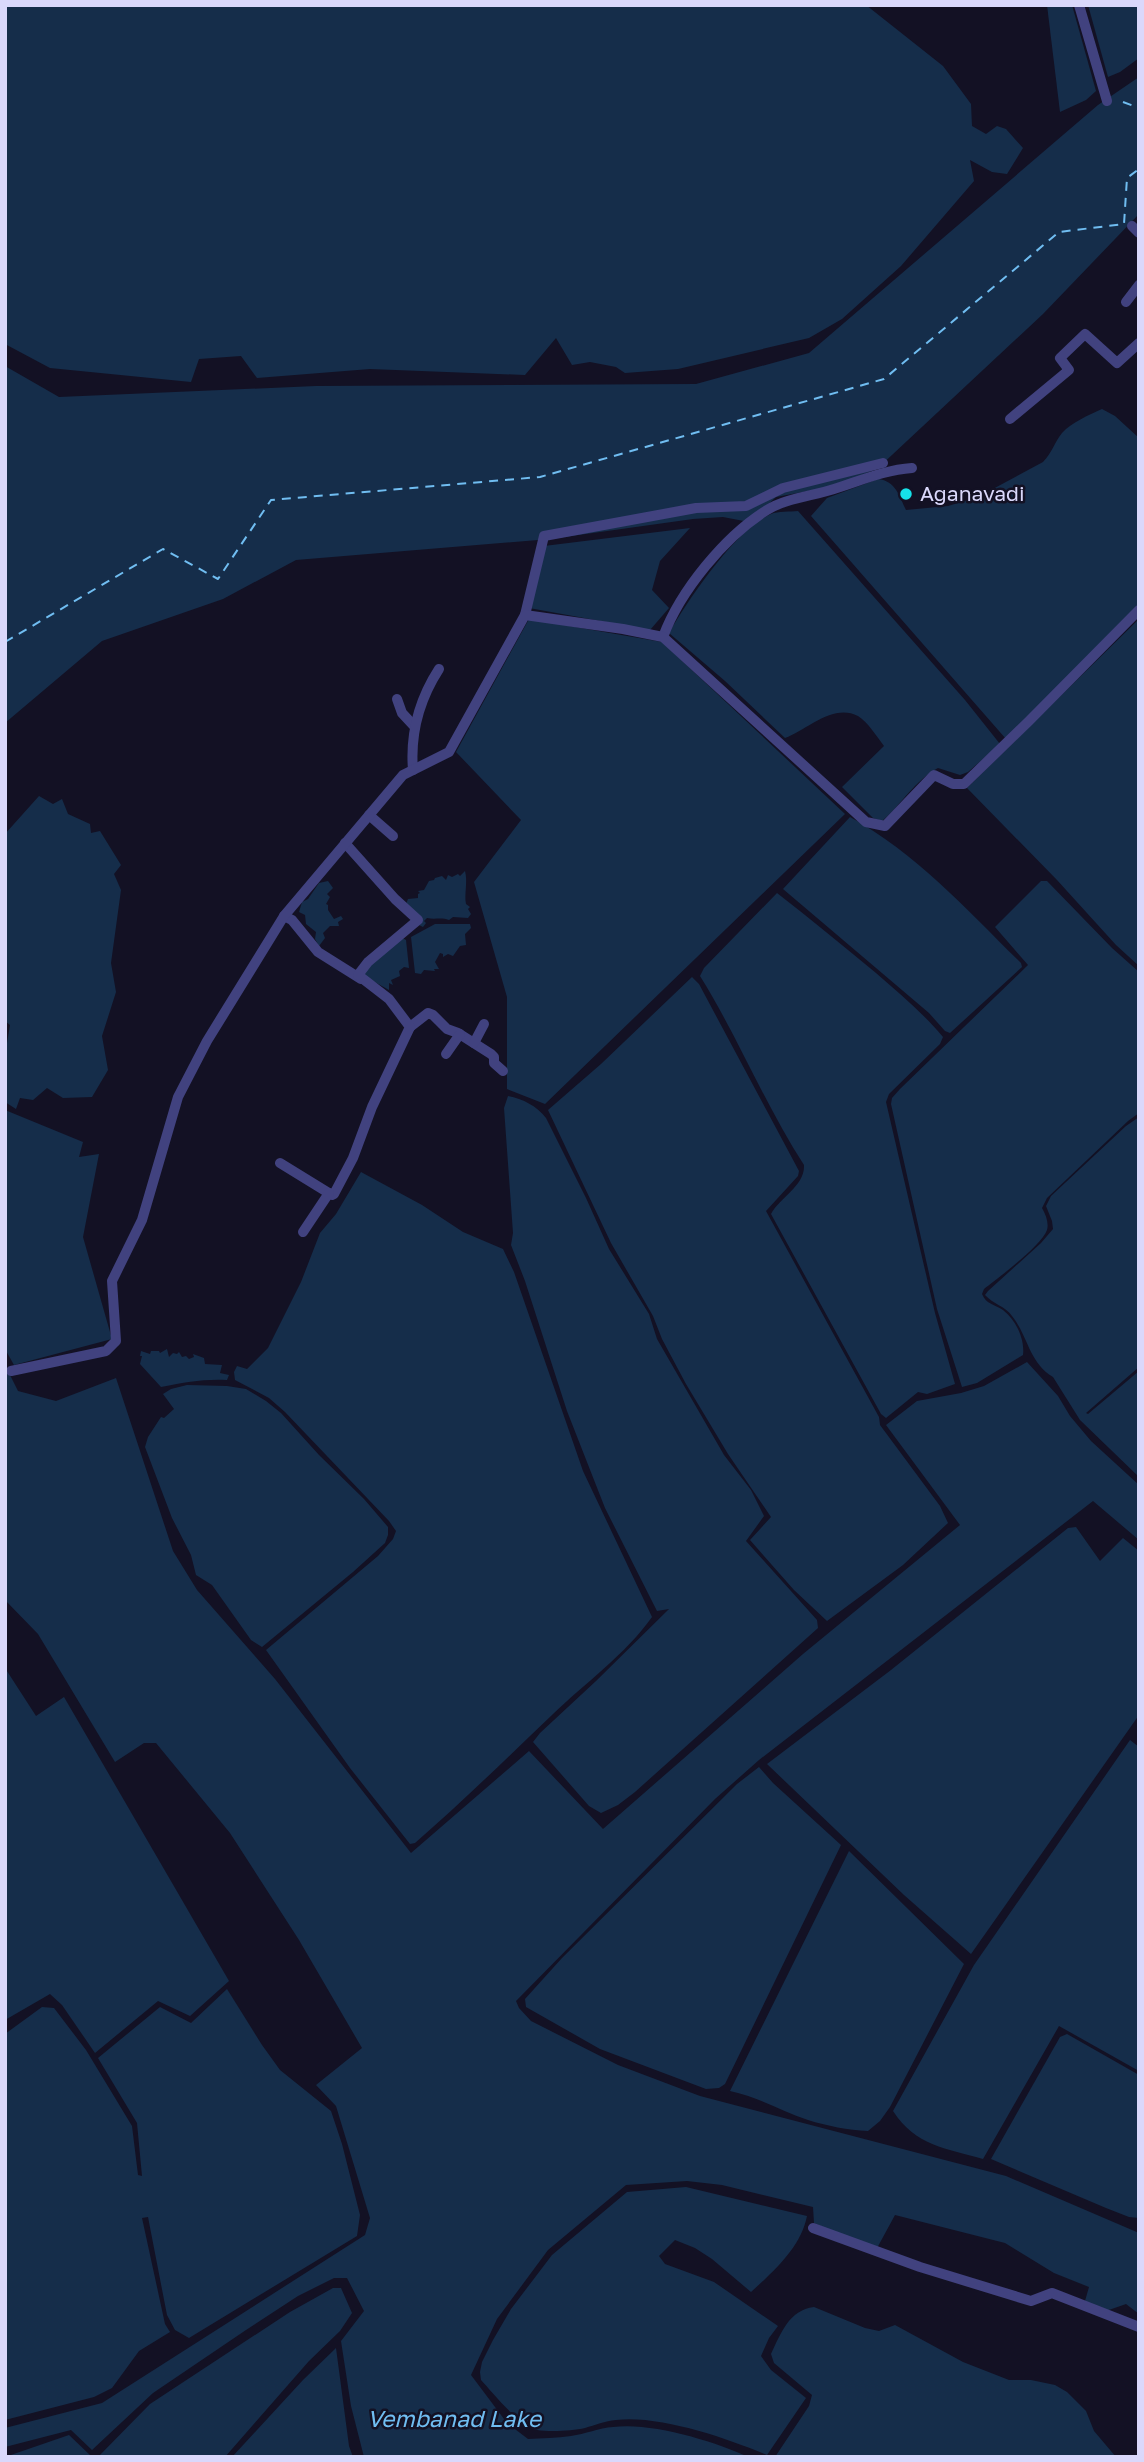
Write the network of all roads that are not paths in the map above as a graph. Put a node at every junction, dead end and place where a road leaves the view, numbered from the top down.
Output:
1 (1079, 5) edge
2 (1107, 101) dead end
3 (1139, 285) edge
4 (1126, 303) dead end
5 (1139, 343) edge
6 (1010, 419) dead end
7 (883, 463) dead end
8 (912, 468) dead end
9 (1139, 610) edge
10 (525, 615) junction
11 (663, 637) junction
12 (439, 669) dead end
13 (397, 699) dead end
14 (415, 727) junction
15 (413, 770) junction
16 (369, 815) junction
17 (393, 836) dead end
18 (345, 843) junction
19 (284, 916) junction
20 (361, 979) junction
21 (484, 1024) dead end
22 (410, 1027) junction
23 (460, 1034) junction
24 (474, 1043) junction
25 (446, 1054) dead end
26 (503, 1071) dead end
27 (281, 1163) dead end
28 (329, 1193) junction
29 (303, 1232) dead end
30 (11, 1371) dead end
31 (813, 2228) dead end
32 (1139, 2327) edge

1 - 2 street
3 - 4 street
5 - 6 street
7 - 10 street
8 - 11 street
9 - 11 street
10 - 11 street
10 - 15 street
12 - 14 street
13 - 14 street
14 - 15 street
15 - 16 street
16 - 17 street
16 - 18 street
18 - 19 street
18 - 20 street
19 - 20 street
19 - 30 street
20 - 22 street
21 - 24 street
22 - 23 street
22 - 28 street
23 - 24 street
23 - 25 street
24 - 26 street
27 - 28 street
28 - 29 street
31 - 32 street

